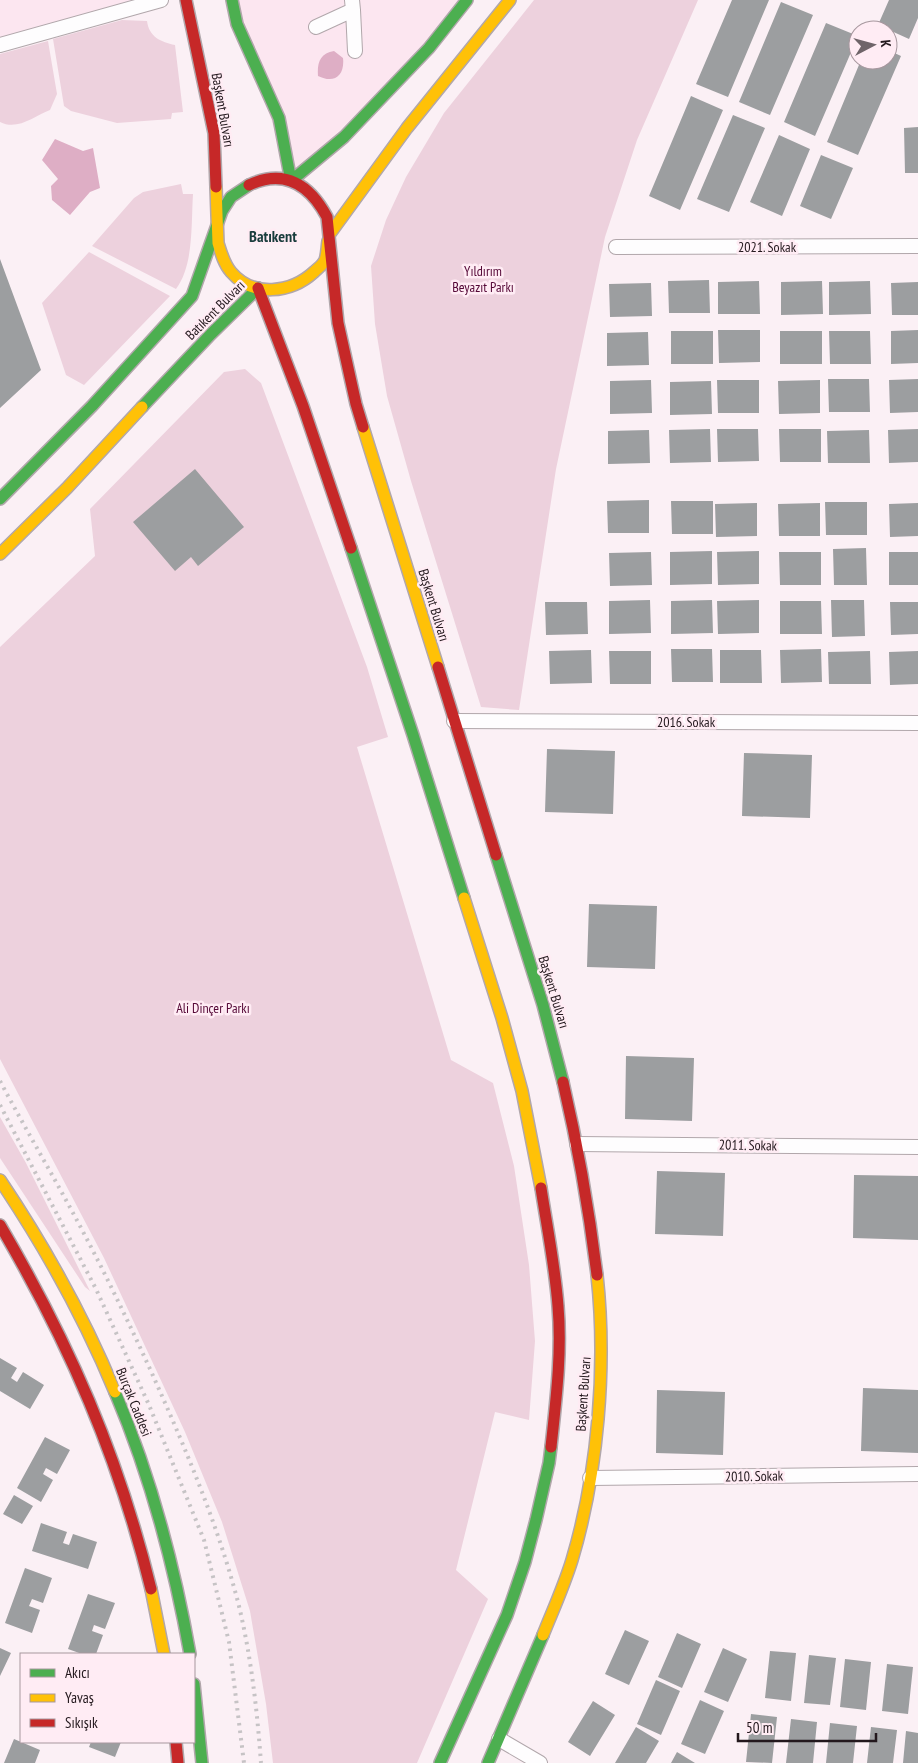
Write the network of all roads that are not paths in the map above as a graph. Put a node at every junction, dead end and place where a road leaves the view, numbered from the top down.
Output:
1 (161, 0) edge
2 (186, 0) edge
3 (232, 0) edge
4 (467, 0) edge
5 (510, 0) edge
6 (353, 5) edge
7 (316, 27) dead end
8 (0, 45) edge
9 (355, 51) dead end
10 (291, 181) junction
11 (218, 227) junction
12 (330, 235) junction
13 (918, 246) edge
14 (616, 247) dead end
15 (258, 288) junction
16 (0, 499) edge
17 (0, 554) edge
18 (454, 721) junction
19 (918, 723) edge
20 (577, 1144) junction
21 (918, 1147) edge
22 (0, 1180) edge
23 (0, 1225) edge
24 (918, 1474) edge
25 (590, 1478) junction
26 (164, 1653) edge
27 (190, 1653) edge
28 (195, 1694) edge
29 (499, 1739) junction
30 (176, 1743) edge
31 (178, 1763) edge
32 (202, 1763) edge
33 (440, 1763) edge
34 (488, 1763) edge
35 (540, 1763) edge

1 - 8 street
2 - 11 main road, Başkent Bulvarı
3 - 10 main road
4 - 10 main road
5 - 12 main road, Batıkent Bulvarı
6 - 7 street
6 - 9 street
10 - 11 main road, Batıkent Bulvarı
10 - 12 main road
11 - 15 main road
11 - 16 main road, Batıkent Bulvarı
12 - 15 main road, Batıkent Bulvarı
12 - 18 main road, Başkent Bulvarı
13 - 14 street, 2021. Sokak
15 - 17 main road, Batıkent Bulvarı
15 - 33 main road, Başkent Bulvarı
18 - 19 street, 2016. Sokak
18 - 20 main road, Başkent Bulvarı
20 - 21 street, 2011. Sokak
20 - 25 main road, Başkent Bulvarı
22 - 27 main road, Burçak Caddesi
23 - 26 main road
24 - 25 street, 2010. Sokak
25 - 29 main road, Başkent Bulvarı
28 - 32 main road
29 - 34 main road, Başkent Bulvarı
29 - 35 street
30 - 31 main road

